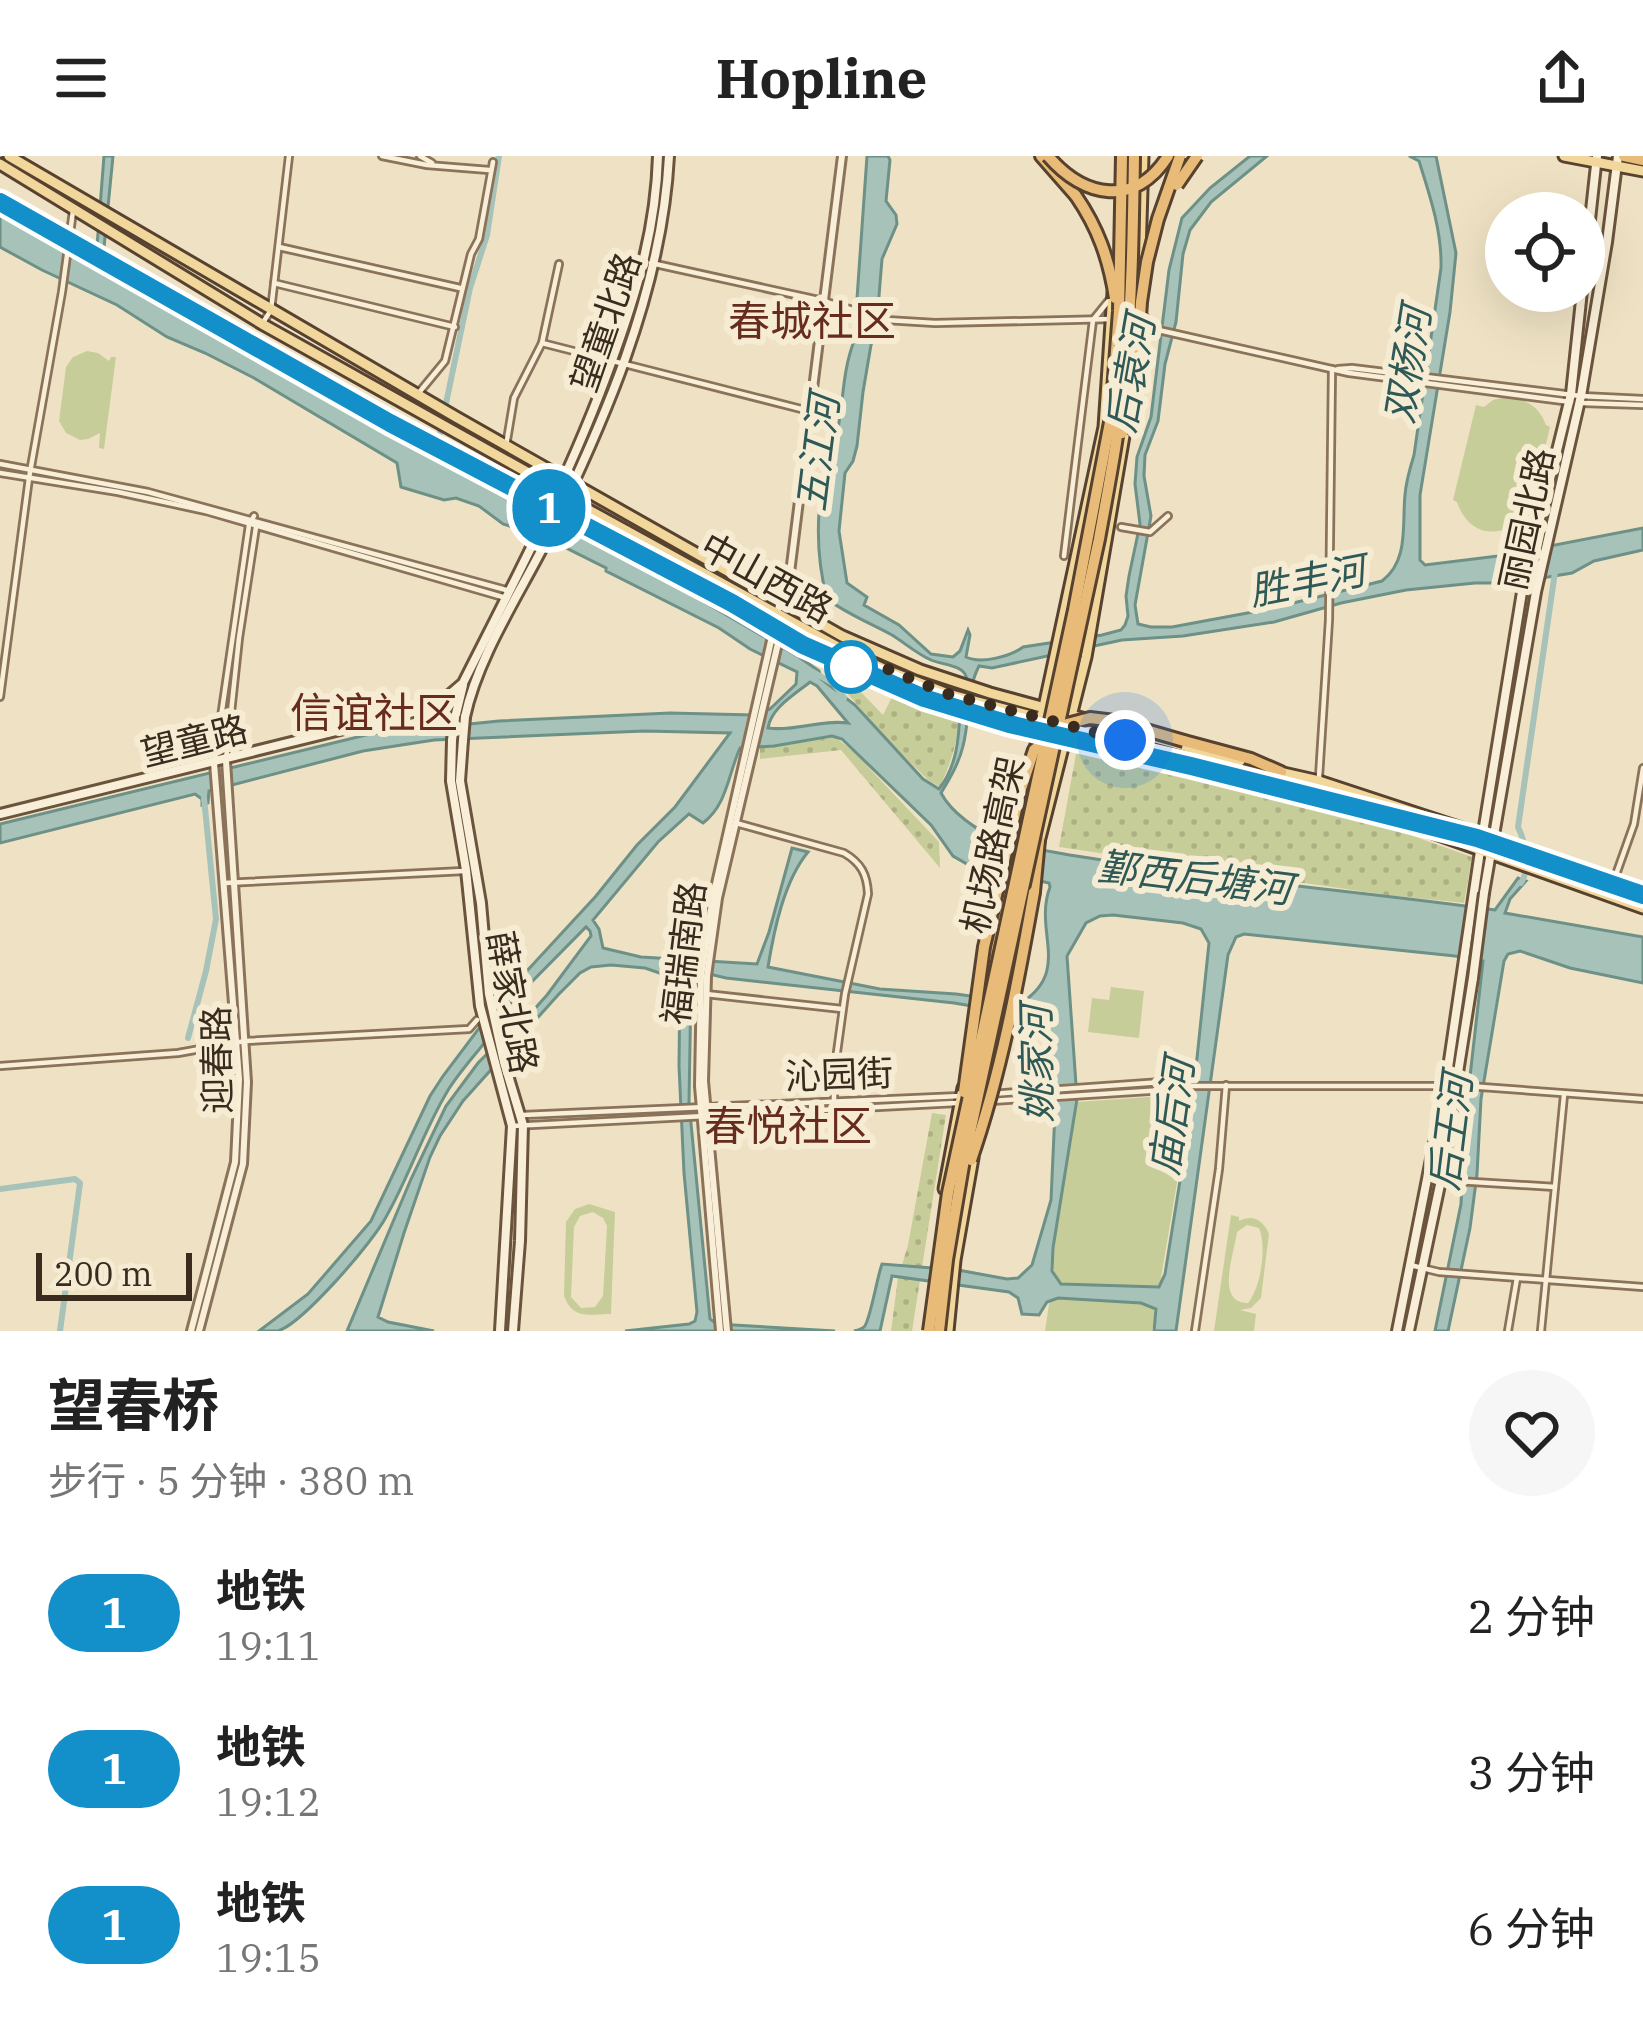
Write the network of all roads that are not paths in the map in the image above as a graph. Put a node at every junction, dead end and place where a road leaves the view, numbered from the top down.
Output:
1 (9, 156) edge
2 (290, 156) edge
3 (382, 156) edge
4 (420, 156) edge
5 (658, 156) edge
6 (669, 156) edge
7 (842, 156) edge
8 (1044, 156) edge
9 (1120, 156) edge
10 (1138, 156) edge
11 (1168, 156) edge
12 (1180, 156) edge
13 (1197, 156) edge
14 (1564, 156) edge
15 (1597, 159) edge
16 (1622, 159) edge
17 (1643, 160) edge
18 (0, 164) edge
19 (437, 165) junction
20 (1643, 171) edge
21 (1593, 192) edge
22 (75, 196) junction
23 (73, 210) junction
24 (1157, 219) junction
25 (278, 247) junction
26 (650, 262) junction
27 (559, 264) dead end
28 (274, 283) junction
29 (463, 288) junction
30 (1113, 295) junction
31 (823, 301) junction
32 (272, 310) junction
33 (1139, 310) junction
34 (1581, 312) edge
35 (1112, 319) junction
36 (1093, 320) junction
37 (262, 324) junction
38 (455, 327) junction
39 (1155, 330) junction
40 (542, 343) junction
41 (1136, 345) junction
42 (1116, 358) junction
43 (616, 363) junction
44 (1332, 369) junction
45 (418, 395) junction
46 (1575, 399) junction
47 (1643, 402) edge
48 (809, 411) junction
49 (506, 446) junction
50 (0, 464) edge
51 (1111, 468) junction
52 (0, 473) edge
53 (30, 474) junction
54 (569, 481) junction
55 (563, 494) junction
56 (1168, 516) dead end
57 (253, 523) junction
58 (1121, 526) dead end
59 (538, 544) junction
60 (1064, 556) dead end
61 (508, 595) junction
62 (782, 609) junction
63 (463, 683) junction
64 (0, 697) edge
65 (1043, 712) junction
66 (1072, 714) junction
67 (460, 717) junction
68 (1068, 727) junction
69 (458, 740) junction
70 (226, 765) junction
71 (215, 768) junction
72 (1643, 768) edge
73 (1281, 772) junction
74 (1319, 781) junction
75 (1026, 790) junction
76 (0, 814) edge
77 (733, 823) junction
78 (1487, 837) junction
79 (1040, 838) junction
80 (1485, 852) junction
81 (466, 870) junction
82 (224, 883) junction
83 (235, 883) junction
84 (1612, 884) junction
85 (1479, 892) junction
86 (1643, 895) edge
87 (1643, 908) edge
88 (704, 976) junction
89 (706, 994) junction
90 (977, 1000) junction
91 (842, 1009) junction
92 (479, 1018) junction
93 (240, 1042) junction
94 (0, 1066) edge
95 (1222, 1085) junction
96 (1451, 1088) junction
97 (1564, 1094) junction
98 (985, 1098) junction
99 (960, 1099) junction
100 (1643, 1099) edge
101 (834, 1101) junction
102 (700, 1111) junction
103 (517, 1120) junction
104 (963, 1124) junction
105 (1441, 1180) junction
106 (1555, 1187) junction
107 (958, 1197) junction
108 (1410, 1265) junction
109 (1423, 1269) junction
110 (1516, 1278) junction
111 (1548, 1281) junction
112 (1643, 1287) edge
113 (195, 1331) edge
114 (500, 1331) edge
115 (512, 1331) edge
116 (724, 1331) edge
117 (927, 1331) edge
118 (944, 1331) edge
119 (1195, 1331) edge
120 (1397, 1331) edge
121 (1409, 1331) edge
122 (1508, 1331) edge
123 (1541, 1331) edge

1 - 22 main road, 中山西路
2 - 25 street
3 - 19 street
4 - 19 street
5 - 26 main road, 望童北路
6 - 26 main road, 望童北路
7 - 31 street, 福瑞南路
8 - 11 highway, bridge
8 - 42 highway, bridge
9 - 30 main road
9 - 42 highway, 机场路高架, bridge
10 - 33 main road
10 - 51 highway, 机场路高架, bridge
12 - 24 highway, bridge
13 - 24 highway, bridge
14 - 15 main road
15 - 16 main road
15 - 21 main road
16 - 17 highway
16 - 20 main road
16 - 46 main road, 丽园北路
18 - 23 main road, 中山西路
19 - 29 street
22 - 23 street
22 - 32 main road, 中山西路
23 - 37 main road, 中山西路
23 - 53 street
24 - 51 highway, bridge
25 - 28 street
25 - 29 street
26 - 31 street
26 - 43 main road, 望童北路
27 - 40 street
28 - 32 street
28 - 38 street
29 - 38 street
30 - 35 main road
30 - 36 street
31 - 36 street
31 - 48 street, 福瑞南路
32 - 37 street
32 - 45 main road, 中山西路
33 - 39 street
33 - 41 main road
34 - 46 main road, 丽园北路
35 - 36 street
35 - 65 main road, bridge
36 - 60 street
37 - 55 main road, 中山西路
38 - 45 street
39 - 41 street
39 - 44 street
40 - 43 street
40 - 49 street
41 - 66 main road
42 - 104 highway, 机场路高架, bridge
43 - 48 street
43 - 54 main road, 望童北路
44 - 46 street
44 - 74 street
45 - 49 main road, 中山西路
46 - 47 street
46 - 78 main road, 丽园北路
46 - 78 main road, 丽园北路
48 - 62 street, 福瑞南路
49 - 54 main road, 中山西路
50 - 53 street
51 - 107 highway, 机场路高架, bridge
52 - 53 street
53 - 57 street
53 - 64 street
54 - 55 main road, 望童北路
54 - 62 main road, 中山西路
55 - 59 main road
55 - 62 main road, 中山西路
56 - 58 street
57 - 61 street
57 - 70 street
57 - 71 street
59 - 61 main road
59 - 67 main road, 薛家北路
61 - 63 main road
62 - 65 main road, 中山西路
62 - 77 street, 福瑞南路
63 - 67 main road, 薛家北路
63 - 70 main road, 望童路
65 - 66 main road, 中山西路
65 - 68 main road, 中山西路
65 - 75 main road
66 - 68 main road
66 - 73 main road, 中山西路
67 - 69 main road, 薛家北路, bridge
68 - 79 main road
68 - 80 main road, 中山西路
69 - 81 main road, 薛家北路
69 - 103 main road, 薛家北路
70 - 71 main road, 望童路
70 - 83 street, 迎春路
71 - 76 main road, 望童路
71 - 82 street, 迎春路
72 - 84 street
73 - 74 main road, 中山西路
73 - 90 highway, bridge
74 - 78 main road, 中山西路
75 - 90 highway, bridge
75 - 99 main road, bridge
77 - 88 street, 福瑞南路
77 - 91 street
78 - 80 main road, 丽园北路
78 - 84 main road, 中山西路
79 - 98 main road, bridge
79 - 107 highway, bridge
80 - 85 main road, 丽园北路
80 - 87 main road, 中山西路
81 - 83 street
81 - 92 main road, 薛家北路
82 - 83 street
82 - 93 street, 迎春路
83 - 93 street, 迎春路
84 - 86 main road, 中山西路
85 - 96 main road
85 - 96 main road, bridge
88 - 89 street, 福瑞南路
88 - 102 street, 福瑞南路
89 - 91 street
89 - 102 street, 福瑞南路
90 - 104 highway, bridge
91 - 101 street
92 - 93 street
92 - 103 main road, 薛家北路
93 - 94 street
93 - 113 street, 迎春路
95 - 96 street, 沁园街
95 - 98 street, 沁园街
95 - 119 street
96 - 97 street, 沁园街
96 - 105 main road
96 - 108 main road
97 - 100 street, 沁园街
97 - 106 street
98 - 99 street, 沁园街
98 - 118 main road, bridge
99 - 101 street, 沁园街
99 - 102 street, 沁园街
99 - 117 main road, bridge
101 - 102 street, 沁园街
102 - 103 street, 沁园街
102 - 116 street, 福瑞南路
103 - 114 main road, 薛家北路
103 - 115 main road, 薛家北路
104 - 117 highway, 机场路高架, bridge
105 - 106 street
105 - 109 main road
106 - 111 street
107 - 118 highway, 机场路高架, bridge
108 - 109 street
108 - 120 main road
109 - 110 street
109 - 121 main road
110 - 111 street
110 - 122 street
111 - 112 street
111 - 123 street

